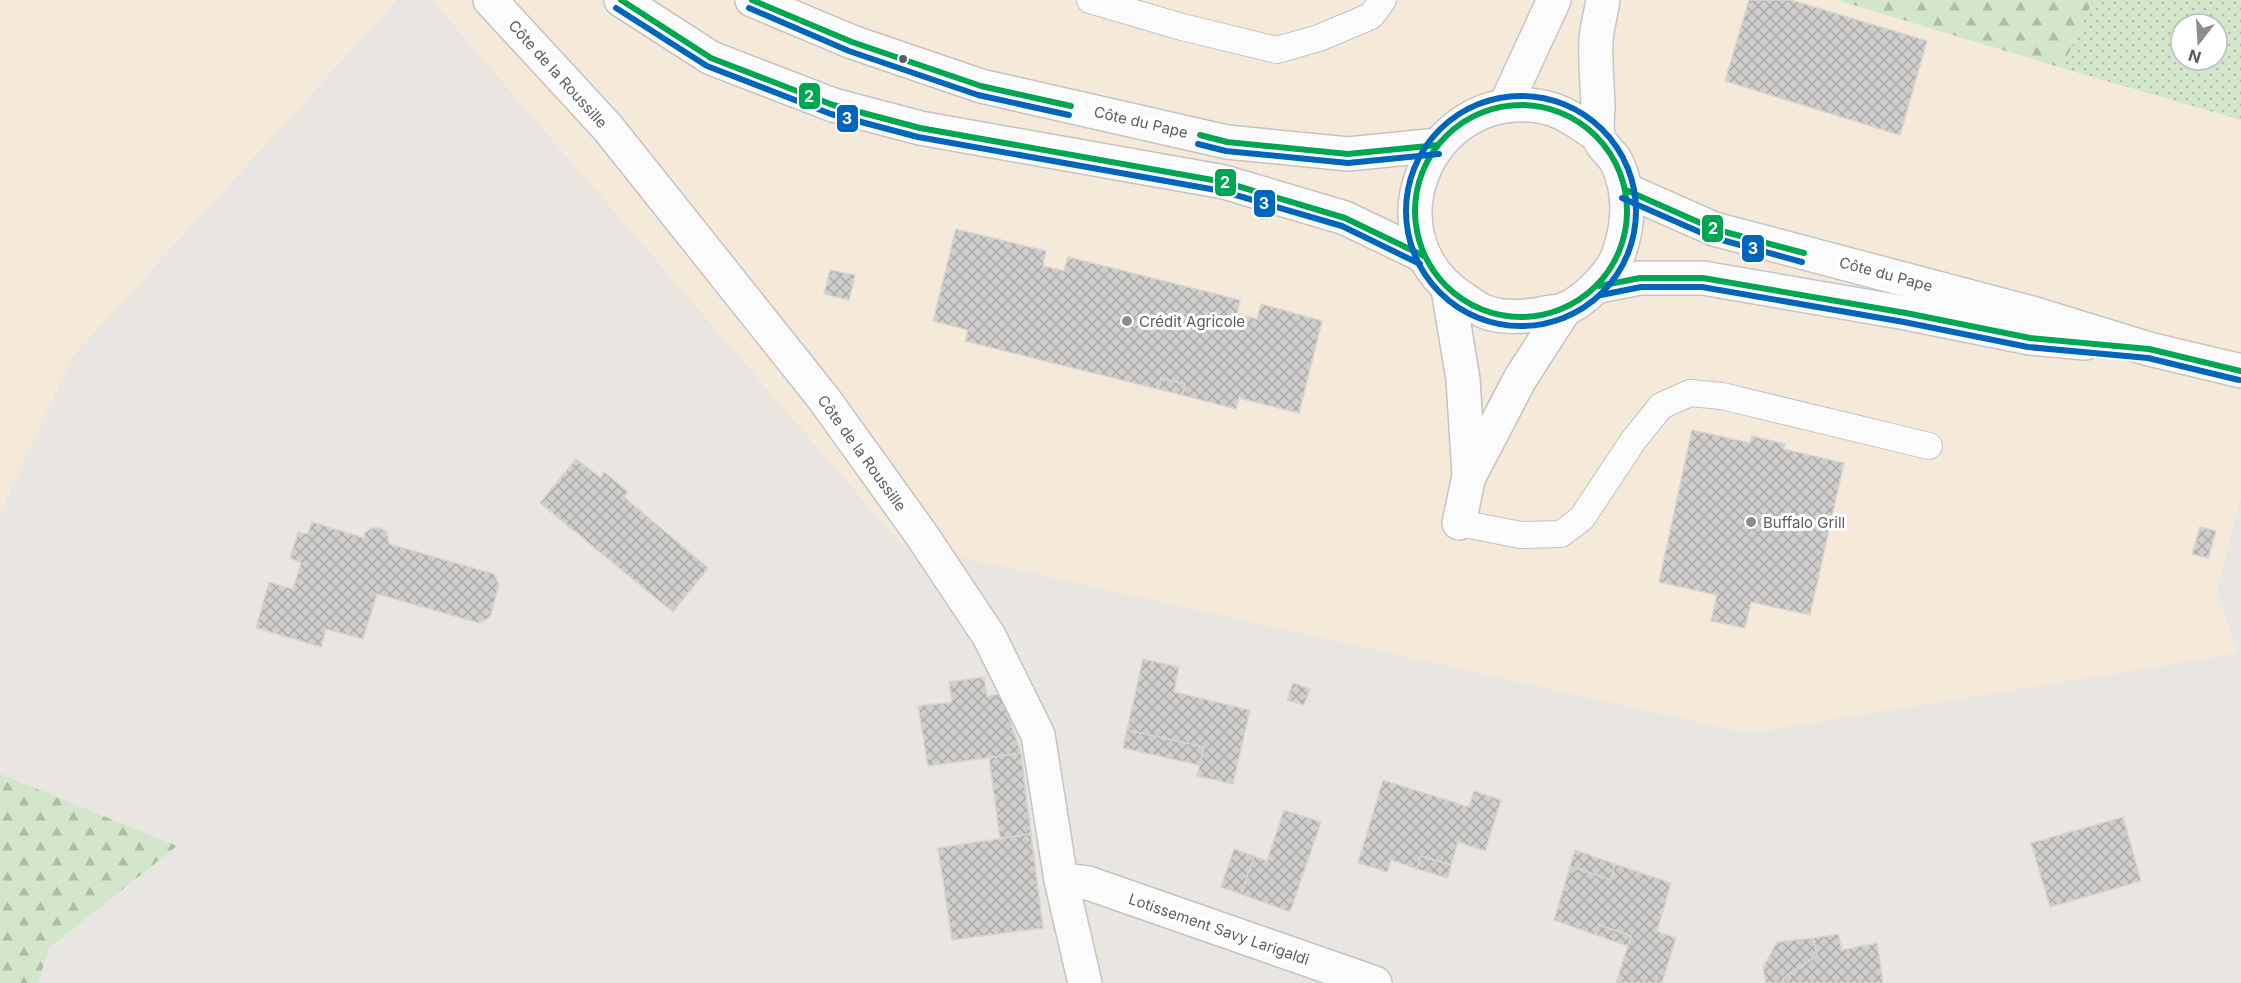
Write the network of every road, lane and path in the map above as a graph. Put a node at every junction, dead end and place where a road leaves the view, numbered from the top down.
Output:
1 (490, 0) edge
2 (621, 0) edge
3 (752, 0) edge
4 (1090, 0) edge
5 (1383, 0) edge
6 (1554, 0) edge
7 (1603, 0) edge
8 (1505, 106) junction
9 (1598, 136) junction
10 (1438, 145) junction
11 (1626, 189) junction
12 (1424, 256) junction
13 (1599, 286) junction
14 (1448, 289) junction
15 (1565, 309) junction
16 (2149, 349) junction
17 (2241, 371) edge
18 (1929, 446) dead end
19 (1469, 476) junction
20 (1460, 523) joint
21 (1061, 880) junction
22 (1085, 983) edge
23 (1375, 983) edge

1 - 21 street, Côte de la Roussille
2 - 12 street
3 - 10 street, Côte du Pape
4 - 5 lane
6 - 8 street
7 - 9 street
8 - 9 street
8 - 10 street
9 - 11 street
10 - 12 street
11 - 13 street
11 - 16 street, Côte du Pape
12 - 14 street
13 - 15 street
13 - 16 street, Côte du Pape
14 - 15 street
14 - 19 street
15 - 19 street
16 - 17 street, Côte du Pape
18 - 20 lane
19 - 20 street
21 - 22 street, Côte de la Roussille
21 - 23 street, Lotissement Savy Larigaldi

